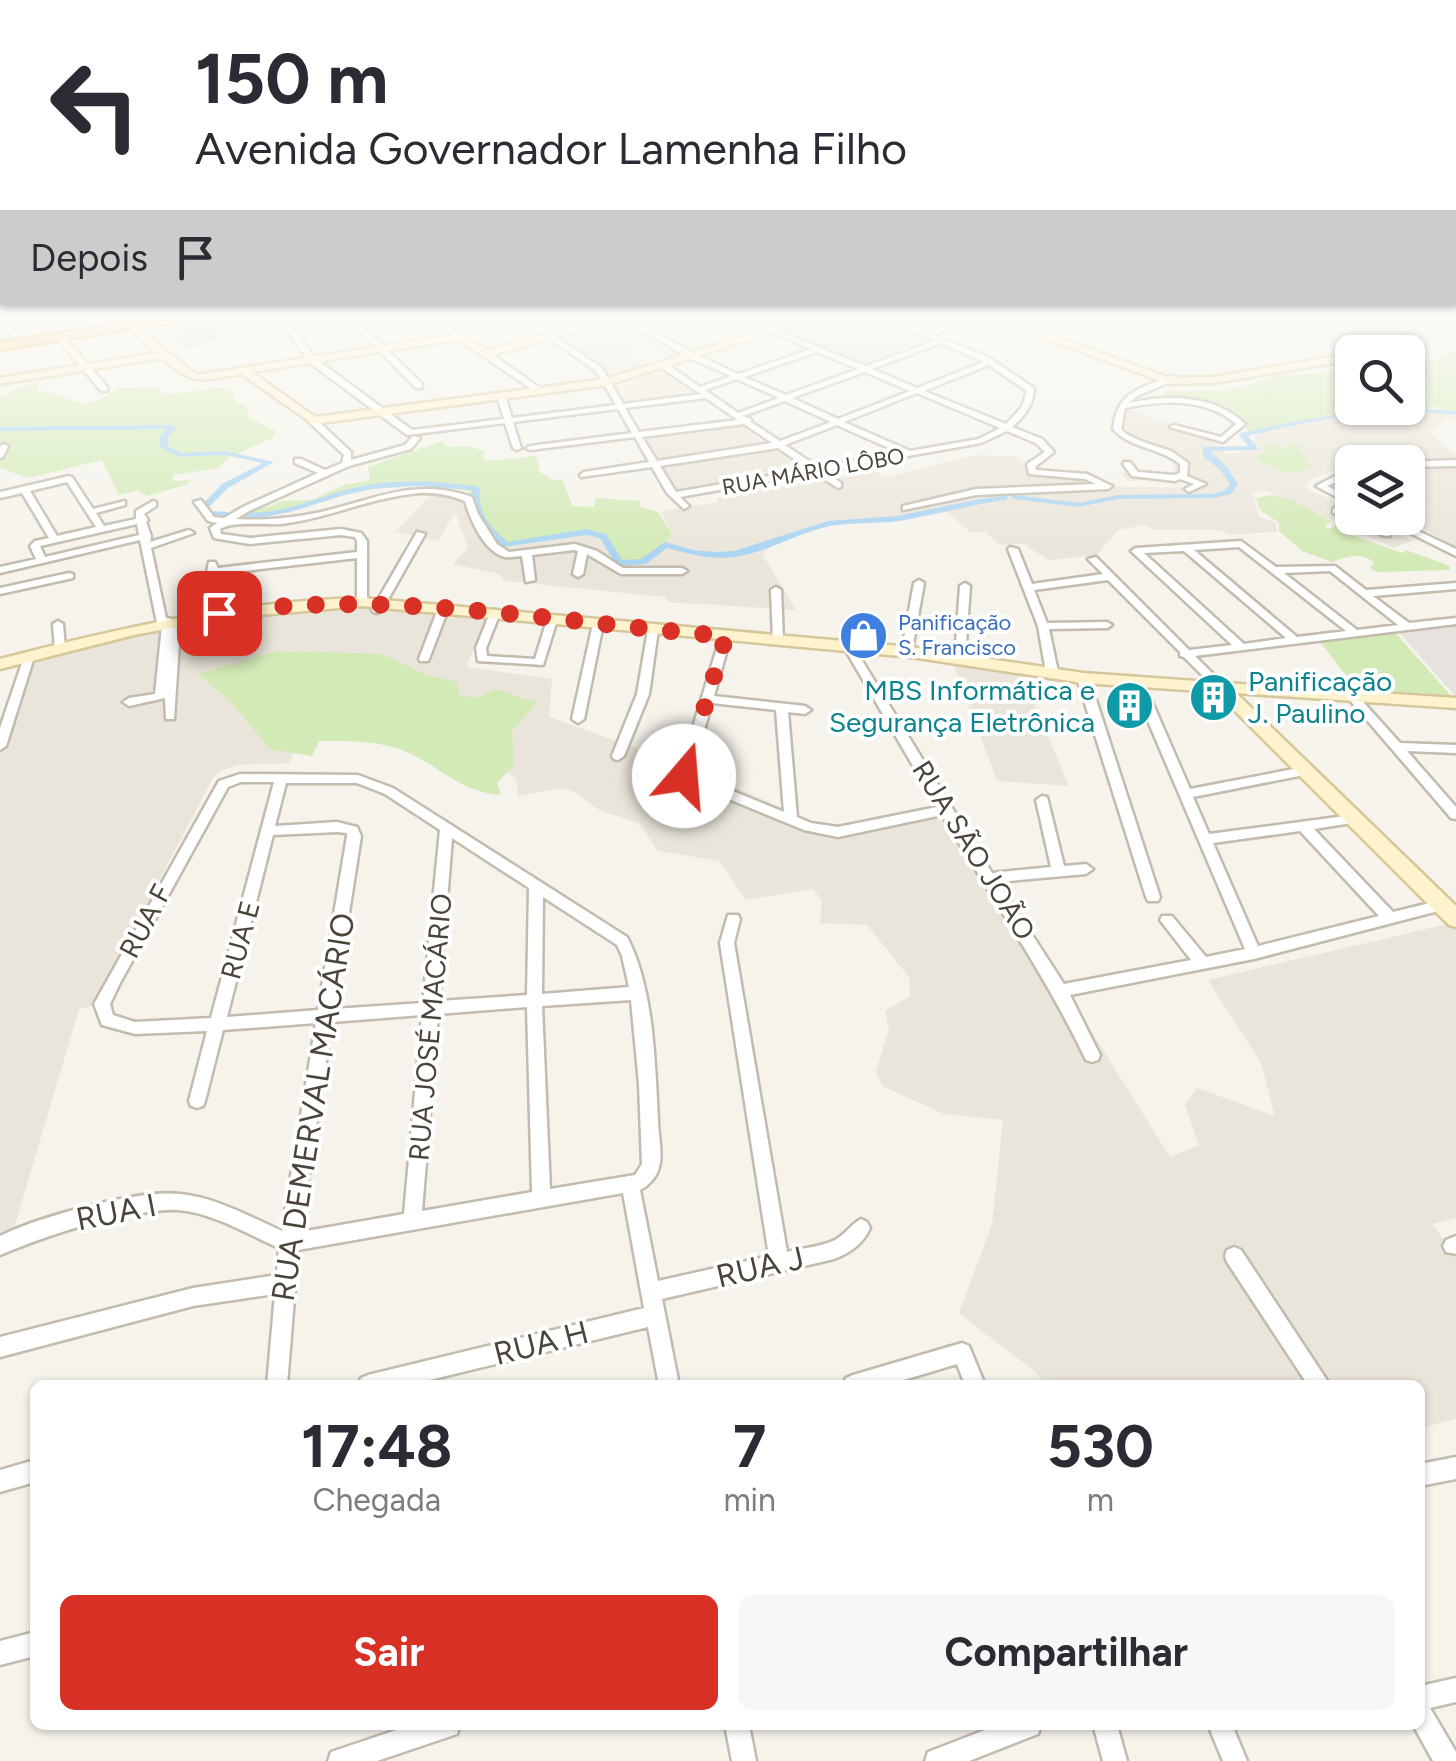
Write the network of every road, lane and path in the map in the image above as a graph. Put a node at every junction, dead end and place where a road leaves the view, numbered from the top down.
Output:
1 (282, 397) edge
2 (362, 397) edge
3 (492, 397) edge
4 (502, 397) edge
5 (616, 397) edge
6 (678, 397) edge
7 (709, 397) edge
8 (900, 397) edge
9 (935, 397) edge
10 (1028, 397) edge
11 (1129, 397) edge
12 (785, 398) joint
13 (621, 407) junction
14 (1119, 408) junction
15 (380, 410) junction
16 (744, 418) junction
17 (313, 422) junction
18 (510, 422) junction
19 (836, 422) junction
20 (1174, 426) dead end
21 (1008, 427) junction
22 (637, 434) junction
23 (415, 436) junction
24 (778, 444) junction
25 (517, 448) dead end
26 (530, 448) dead end
27 (909, 454) junction
28 (298, 462) dead end
29 (1456, 463) edge
30 (346, 464) junction
31 (655, 464) junction
32 (1128, 464) dead end
33 (1425, 464) edge
34 (818, 470) junction
35 (325, 473) junction
36 (584, 475) dead end
37 (1182, 476) junction
38 (1335, 479) edge
39 (838, 484) dead end
40 (24, 489) junction
41 (1189, 489) dead end
42 (1335, 494) edge
43 (0, 495) edge
44 (674, 495) junction
45 (198, 502) dead end
46 (122, 504) dead end
47 (153, 504) dead end
48 (684, 506) dead end
49 (906, 508) dead end
50 (92, 512) junction
51 (226, 519) junction
52 (142, 520) junction
53 (102, 529) junction
54 (190, 533) dead end
55 (420, 534) dead end
56 (1424, 535) edge
57 (54, 539) junction
58 (151, 542) junction
59 (1185, 547) junction
60 (583, 548) junction
61 (1013, 548) dead end
62 (177, 550) dead end
63 (1456, 552) edge
64 (363, 554) junction
65 (527, 554) junction
66 (1093, 559) dead end
67 (42, 560) junction
68 (0, 570) edge
69 (1275, 570) junction
70 (682, 571) dead end
71 (578, 574) dead end
72 (69, 576) dead end
73 (1106, 577) junction
74 (530, 580) dead end
75 (919, 583) dead end
76 (965, 586) dead end
77 (1456, 586) edge
78 (1028, 588) junction
79 (776, 590) dead end
80 (0, 592) edge
81 (1367, 593) junction
82 (373, 605) junction
83 (443, 609) junction
84 (219, 613) junction
85 (495, 614) junction
86 (552, 620) junction
87 (170, 621) junction
88 (1456, 622) edge
89 (58, 624) dead end
90 (598, 624) junction
91 (1107, 625) dead end
92 (1043, 626) junction
93 (1406, 626) junction
94 (653, 630) junction
95 (1352, 631) junction
96 (726, 636) junction
97 (1294, 640) junction
98 (778, 641) junction
99 (1241, 647) junction
100 (850, 648) junction
101 (60, 649) junction
102 (912, 652) junction
103 (1184, 654) junction
104 (29, 657) junction
105 (960, 658) junction
106 (424, 659) dead end
107 (0, 664) edge
108 (1052, 672) junction
109 (1082, 678) junction
110 (1137, 680) junction
111 (1217, 684) junction
112 (1352, 696) junction
113 (710, 699) junction
114 (129, 702) dead end
115 (1456, 703) edge
116 (782, 707) junction
117 (805, 710) dead end
118 (170, 716) dead end
119 (578, 719) dead end
120 (0, 746) edge
121 (1397, 746) junction
122 (1456, 749) edge
123 (618, 756) dead end
124 (1304, 771) junction
125 (281, 778) junction
126 (1186, 794) junction
127 (1042, 800) dead end
128 (1450, 800) edge
129 (946, 810) junction
130 (1456, 814) edge
131 (791, 820) junction
132 (1353, 820) junction
133 (1305, 828) junction
134 (446, 830) junction
135 (269, 831) junction
136 (1205, 839) junction
137 (1086, 868) dead end
138 (1058, 869) junction
139 (988, 878) junction
140 (536, 888) junction
141 (1153, 897) dead end
142 (1449, 912) edge
143 (1390, 918) junction
144 (733, 919) dead end
145 (1167, 920) dead end
146 (1254, 953) junction
147 (1202, 964) junction
148 (1061, 991) junction
149 (637, 994) junction
150 (534, 1002) junction
151 (433, 1008) junction
152 (326, 1016) junction
153 (218, 1024) junction
154 (1092, 1055) dead end
155 (196, 1102) dead end
156 (630, 1185) junction
157 (541, 1198) junction
158 (412, 1224) junction
159 (861, 1228) dead end
160 (289, 1243) junction
161 (0, 1246) edge
162 (1234, 1256) dead end
163 (779, 1261) junction
164 (284, 1283) junction
165 (651, 1292) junction
166 (656, 1315) junction
167 (0, 1347) edge
168 (277, 1380) edge
169 (389, 1380) edge
170 (668, 1380) edge
171 (871, 1380) edge
172 (973, 1380) edge
173 (1317, 1380) edge
174 (1456, 1468) edge
175 (30, 1473) edge
176 (1425, 1474) edge
177 (0, 1481) edge
178 (30, 1645) edge
179 (0, 1654) edge
180 (1456, 1690) edge
181 (1425, 1697) edge
182 (1425, 1721) edge
183 (433, 1730) edge
184 (737, 1730) edge
185 (1016, 1730) edge
186 (1107, 1730) edge
187 (1222, 1730) edge
188 (340, 1761) edge
189 (744, 1761) edge
190 (937, 1761) edge
191 (1115, 1761) edge
192 (1235, 1761) edge
193 (1447, 1761) edge

1 - 17 street
2 - 15 street
3 - 15 street
4 - 18 street
5 - 13 street
6 - 13 street
7 - 16 street
8 - 19 street
9 - 21 street
10 - 21 street
11 - 14 street
12 - 16 street
12 - 19 street
13 - 18 street
13 - 22 street
14 - 20 street
14 - 37 street
15 - 17 street
15 - 23 street
16 - 22 street
16 - 24 street
17 - 30 street
18 - 23 street
18 - 25 street
19 - 24 street
19 - 27 street
21 - 27 street, RUA MÁRIO LÔBO
21 - 49 street
22 - 26 street
22 - 31 street
23 - 30 street
24 - 31 street
24 - 34 street
27 - 34 street, RUA MÁRIO LÔBO
28 - 35 street
29 - 33 street
30 - 35 street
31 - 36 street
31 - 44 street
32 - 37 street
34 - 39 street
34 - 44 street, RUA MÁRIO LÔBO
35 - 51 street
37 - 41 street
38 - 42 street
40 - 43 street
40 - 50 street
40 - 57 street
44 - 48 street
45 - 51 street
46 - 50 street
47 - 52 street
50 - 53 street
51 - 64 street
51 - 65 street
52 - 53 street
52 - 58 street
53 - 57 street
54 - 58 street
55 - 82 street
56 - 63 street
57 - 67 street
58 - 62 street
58 - 67 street
58 - 87 street
59 - 69 street
59 - 97 street
59 - 99 street
60 - 65 street
60 - 70 street
60 - 71 street
61 - 78 street
64 - 82 street
64 - 84 street
65 - 74 street
66 - 73 street
67 - 68 street
69 - 81 street
69 - 95 street
72 - 80 street
73 - 78 street
73 - 103 street
75 - 102 street
76 - 105 street
77 - 81 street
78 - 92 street
79 - 98 street
81 - 93 street
82 - 83 street
82 - 84 street
83 - 85 street
83 - 106 street
84 - 87 street
85 - 86 street
85 - 86 street
86 - 90 street
87 - 101 street
87 - 114 street
87 - 118 street
88 - 93 street
89 - 101 street
90 - 94 street
90 - 119 street
91 - 92 street
92 - 108 street
93 - 95 street
94 - 96 street
94 - 123 street
95 - 97 street
96 - 98 street
96 - 113 street
97 - 99 street
98 - 100 street
99 - 103 street
100 - 102 street
100 - 129 street, RUA SÃO JOÃO
101 - 104 street
102 - 105 street
103 - 111 street
104 - 107 street
104 - 120 street
105 - 108 street
108 - 109 street
109 - 110 street
109 - 141 street
110 - 111 street
110 - 126 street
111 - 112 street
111 - 124 street
112 - 115 street
112 - 121 street
113 - 116 street
113 - 131 street
116 - 117 street
116 - 131 street
121 - 122 street
121 - 128 street
124 - 126 street
124 - 132 street
125 - 134 street
125 - 135 street, RUA E
125 - 153 street, RUA F
126 - 136 street
127 - 138 street
128 - 130 street
129 - 131 street
129 - 139 street, RUA SÃO JOÃO
132 - 133 street
132 - 142 street
133 - 136 street
133 - 143 street
134 - 140 street
134 - 151 street, RUA JOSÉ MACÁRIO
135 - 152 street, RUA DEMERVAL MACÁRIO
135 - 153 street, RUA E
136 - 146 street
137 - 138 street
138 - 139 street
139 - 148 street, RUA SÃO JOÃO
140 - 149 street
140 - 150 street
142 - 143 street
143 - 146 street
144 - 163 street
145 - 147 street
146 - 147 street
147 - 148 street
148 - 154 street, RUA SÃO JOÃO
149 - 150 street
149 - 156 street
150 - 151 street
150 - 157 street
151 - 152 street
151 - 158 street, RUA JOSÉ MACÁRIO
152 - 153 street
152 - 160 street, RUA DEMERVAL MACÁRIO
153 - 155 street, RUA E
156 - 157 street
156 - 165 street
157 - 158 street
158 - 160 street
159 - 163 street, RUA J
160 - 161 street, RUA I
160 - 164 street, RUA DEMERVAL MACÁRIO
162 - 173 street
163 - 165 street, RUA J
164 - 167 street
164 - 168 street, RUA DEMERVAL MACÁRIO
165 - 166 street
166 - 169 street, RUA H
166 - 170 street
171 - 172 street
174 - 176 street
175 - 177 street
178 - 179 street
180 - 181 street
182 - 193 street
183 - 188 street
184 - 189 street
185 - 190 street
186 - 191 street
187 - 192 street

